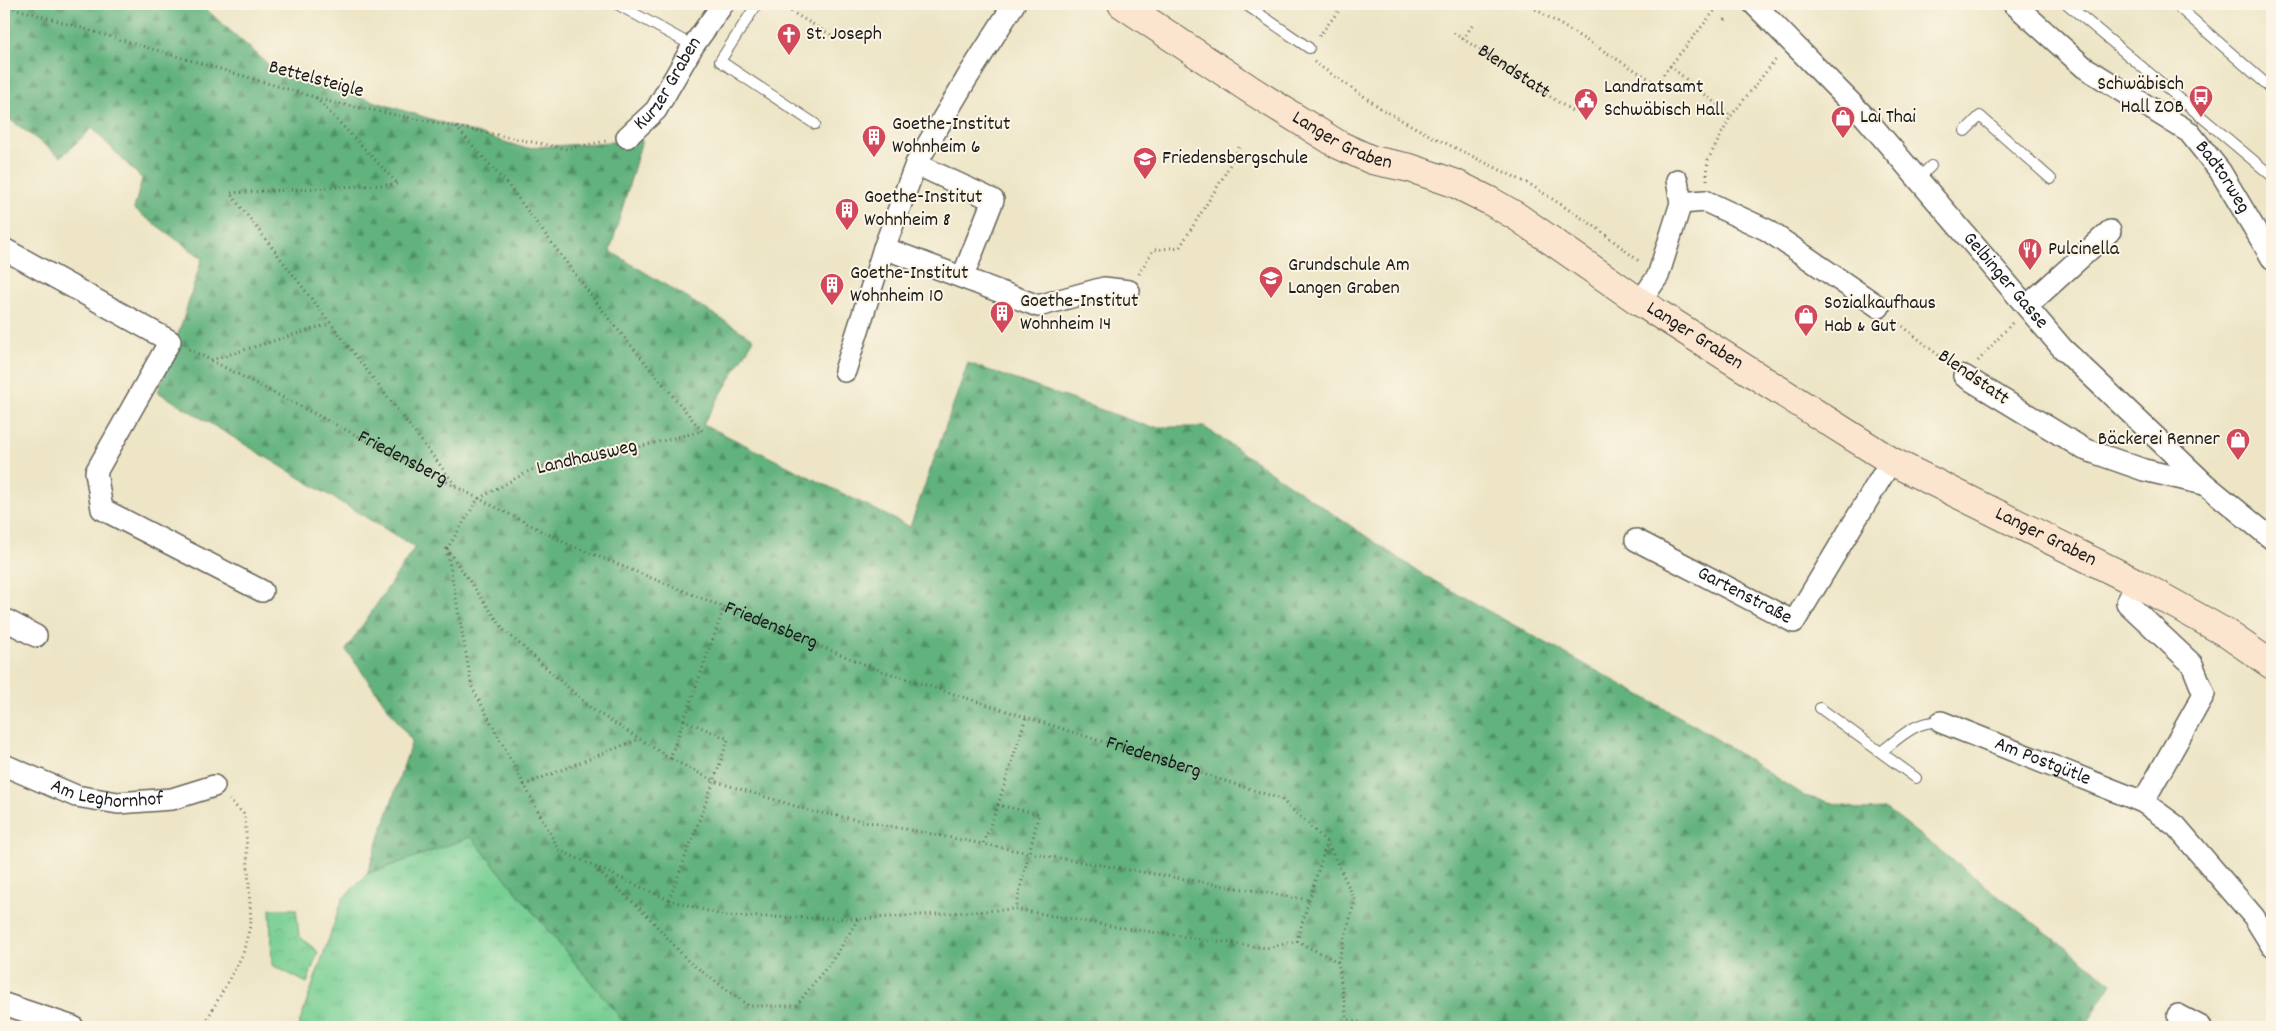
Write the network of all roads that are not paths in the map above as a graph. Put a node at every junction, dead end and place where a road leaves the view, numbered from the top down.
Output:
1 (617, 4) edge
2 (722, 4) edge
3 (756, 4) edge
4 (1014, 4) edge
5 (1122, 4) edge
6 (1246, 4) edge
7 (1754, 4) edge
8 (2014, 4) edge
9 (2067, 4) edge
10 (2175, 4) edge
11 (693, 46) junction
12 (1309, 48) road end
13 (2272, 90) edge
14 (815, 124) dead end
15 (1965, 131) dead end
16 (627, 137) road end
17 (916, 164) junction
18 (2272, 176) edge
19 (2051, 179) dead end
20 (1677, 180) dead end
21 (1681, 204) junction
22 (2110, 231) dead end
23 (884, 248) junction
24 (4, 249) edge
25 (2272, 258) edge
26 (963, 276) junction
27 (1129, 291) road end
28 (1640, 302) junction
29 (2027, 306) junction
30 (1879, 307) road end
31 (845, 371) dead end
32 (1964, 376) road end
33 (1891, 461) junction
34 (2204, 484) junction
35 (2272, 539) edge
36 (1636, 540) dead end
37 (2137, 584) junction
38 (262, 591) dead end
39 (4, 619) edge
40 (36, 636) dead end
41 (2272, 665) edge
42 (1820, 708) dead end
43 (1941, 722) joint
44 (1881, 752) junction
45 (4, 765) edge
46 (1916, 778) dead end
47 (214, 786) road end
48 (2143, 802) junction
49 (2272, 946) edge
50 (4, 1004) edge
51 (2178, 1015) dead end
52 (73, 1027) edge
53 (2200, 1027) edge

1 - 11 lane
2 - 11 street, Kurzer Graben
3 - 14 lane
4 - 17 street
5 - 28 main road, Langer Graben
6 - 12 lane
7 - 29 street, Gelbinger Gasse
8 - 25 street, Badtorweg
9 - 18 lane
10 - 13 lane
11 - 16 street, Kurzer Graben
15 - 19 lane
17 - 23 street
17 - 26 street
20 - 21 street
21 - 28 street
21 - 30 street
22 - 29 street
23 - 26 street
23 - 31 street
24 - 38 street
26 - 27 street
28 - 33 main road, Langer Graben
29 - 34 street, Gelbinger Gasse
32 - 34 street, Blendstatt
33 - 36 street, Gartenstraße
33 - 37 main road, Langer Graben
34 - 35 street, Gelbinger Gasse
37 - 41 main road, Langer Graben
37 - 48 street
39 - 40 street
42 - 44 lane
43 - 44 lane
43 - 48 street, Am Postgütle
44 - 46 lane
45 - 47 street, Am Leghornhof
48 - 49 street, Am Postgütle
50 - 52 street
51 - 53 street

